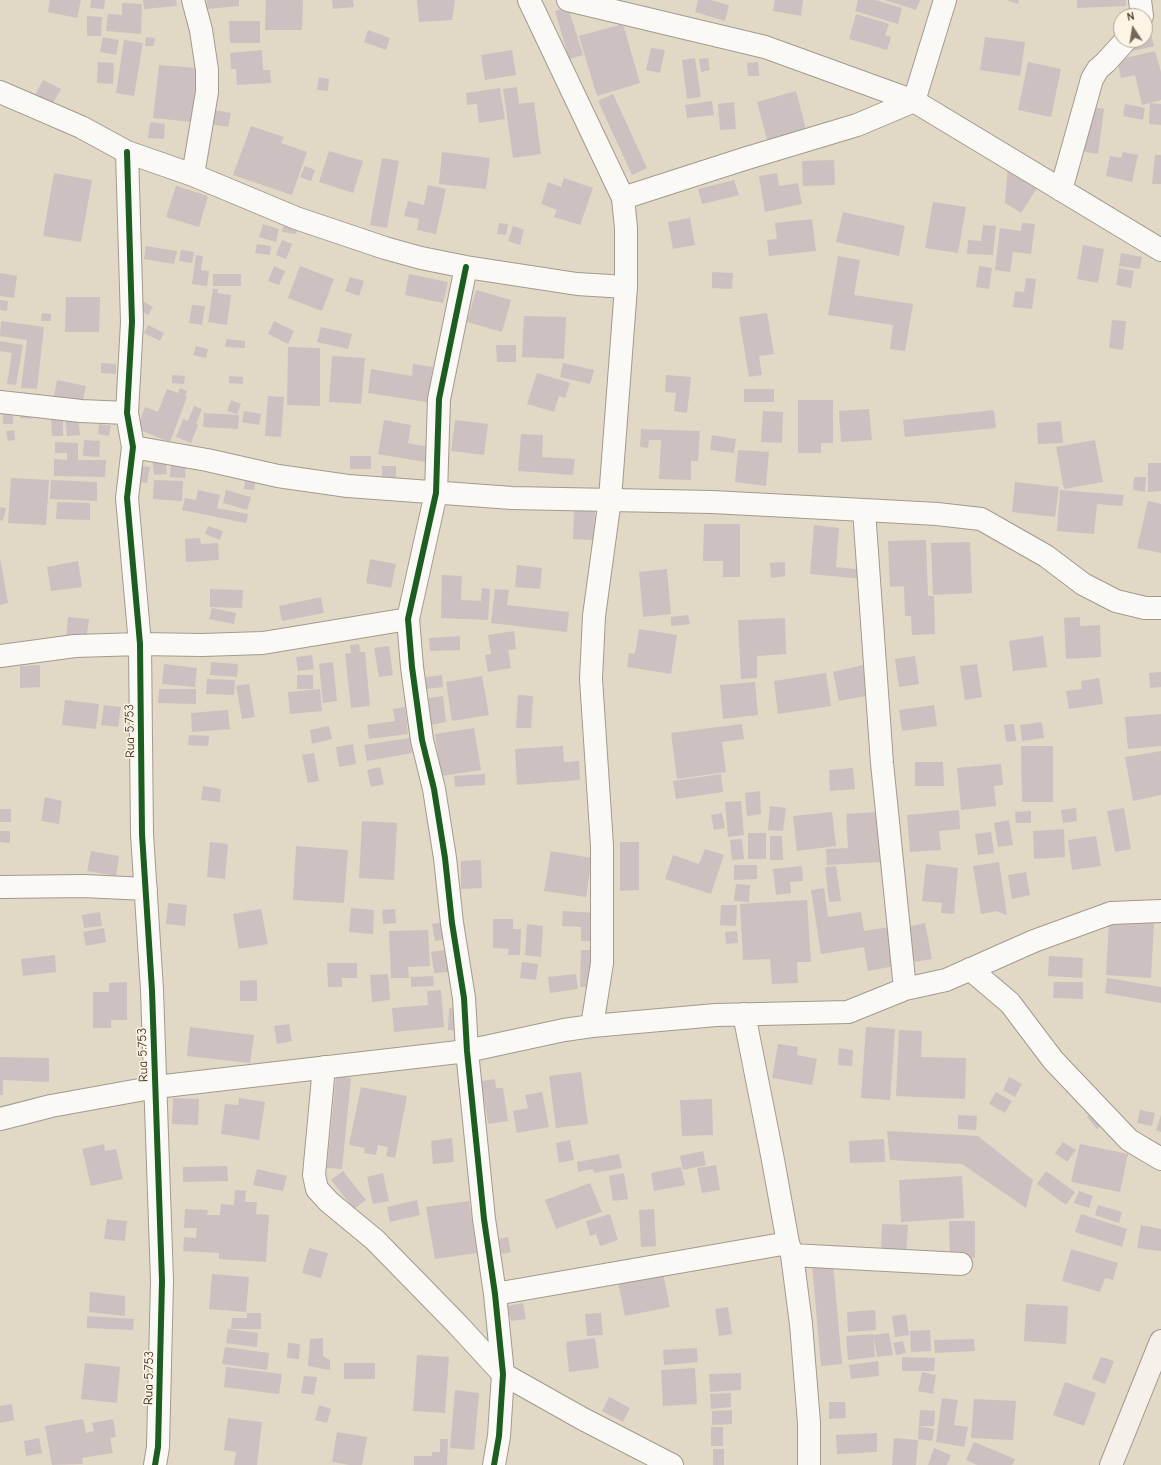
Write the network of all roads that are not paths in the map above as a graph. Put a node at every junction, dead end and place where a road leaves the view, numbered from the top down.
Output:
1 (193, 0) edge
2 (529, 0) edge
3 (568, 0) edge
4 (945, 0) edge
5 (1119, 48) edge
6 (0, 92) edge
7 (914, 101) junction
8 (127, 152) junction
9 (193, 175) junction
10 (1061, 190) junction
11 (623, 198) junction
12 (1161, 250) edge
13 (466, 267) junction
14 (626, 287) junction
15 (0, 402) edge
16 (127, 413) junction
17 (133, 448) junction
18 (436, 493) junction
19 (610, 499) junction
20 (864, 510) junction
21 (1161, 608) edge
22 (408, 619) junction
23 (140, 644) junction
24 (0, 656) edge
25 (0, 887) edge
26 (146, 889) junction
27 (1161, 911) edge
28 (970, 969) junction
29 (905, 989) junction
30 (744, 1014) junction
31 (592, 1026) junction
32 (466, 1051) junction
33 (324, 1067) junction
34 (156, 1087) junction
35 (0, 1119) edge
36 (1161, 1159) edge
37 (790, 1249) junction
38 (961, 1264) dead end
39 (496, 1294) junction
40 (1161, 1341) edge
41 (503, 1374) junction
42 (155, 1465) edge
43 (494, 1465) edge
44 (672, 1465) edge
45 (809, 1465) edge
46 (1111, 1465) edge

1 - 9 street
2 - 11 street
3 - 7 street
4 - 7 street
5 - 10 street
6 - 8 street
7 - 10 street
7 - 11 street
8 - 9 street
8 - 16 street, Rua 5.753
9 - 13 street
10 - 12 street
11 - 14 street
13 - 14 street
13 - 18 street
14 - 19 street
15 - 16 street
16 - 17 street, Rua 5.753
17 - 18 street
17 - 23 street, Rua 5.753
18 - 19 street
18 - 22 street
19 - 20 street
19 - 31 street
20 - 21 street
20 - 29 street
22 - 23 street
22 - 32 street
23 - 24 street
23 - 26 street, Rua 5.753
25 - 26 street
26 - 34 street, Rua 5.753
27 - 28 street
28 - 29 street
28 - 36 street
29 - 30 street
30 - 31 street
30 - 37 street
31 - 32 street
32 - 33 street
32 - 39 street
33 - 34 street
33 - 41 street
34 - 35 street
34 - 42 street, Rua 5.753
37 - 38 street
37 - 39 street
37 - 45 street
39 - 41 street
40 - 46 main road
41 - 43 street
41 - 44 street

